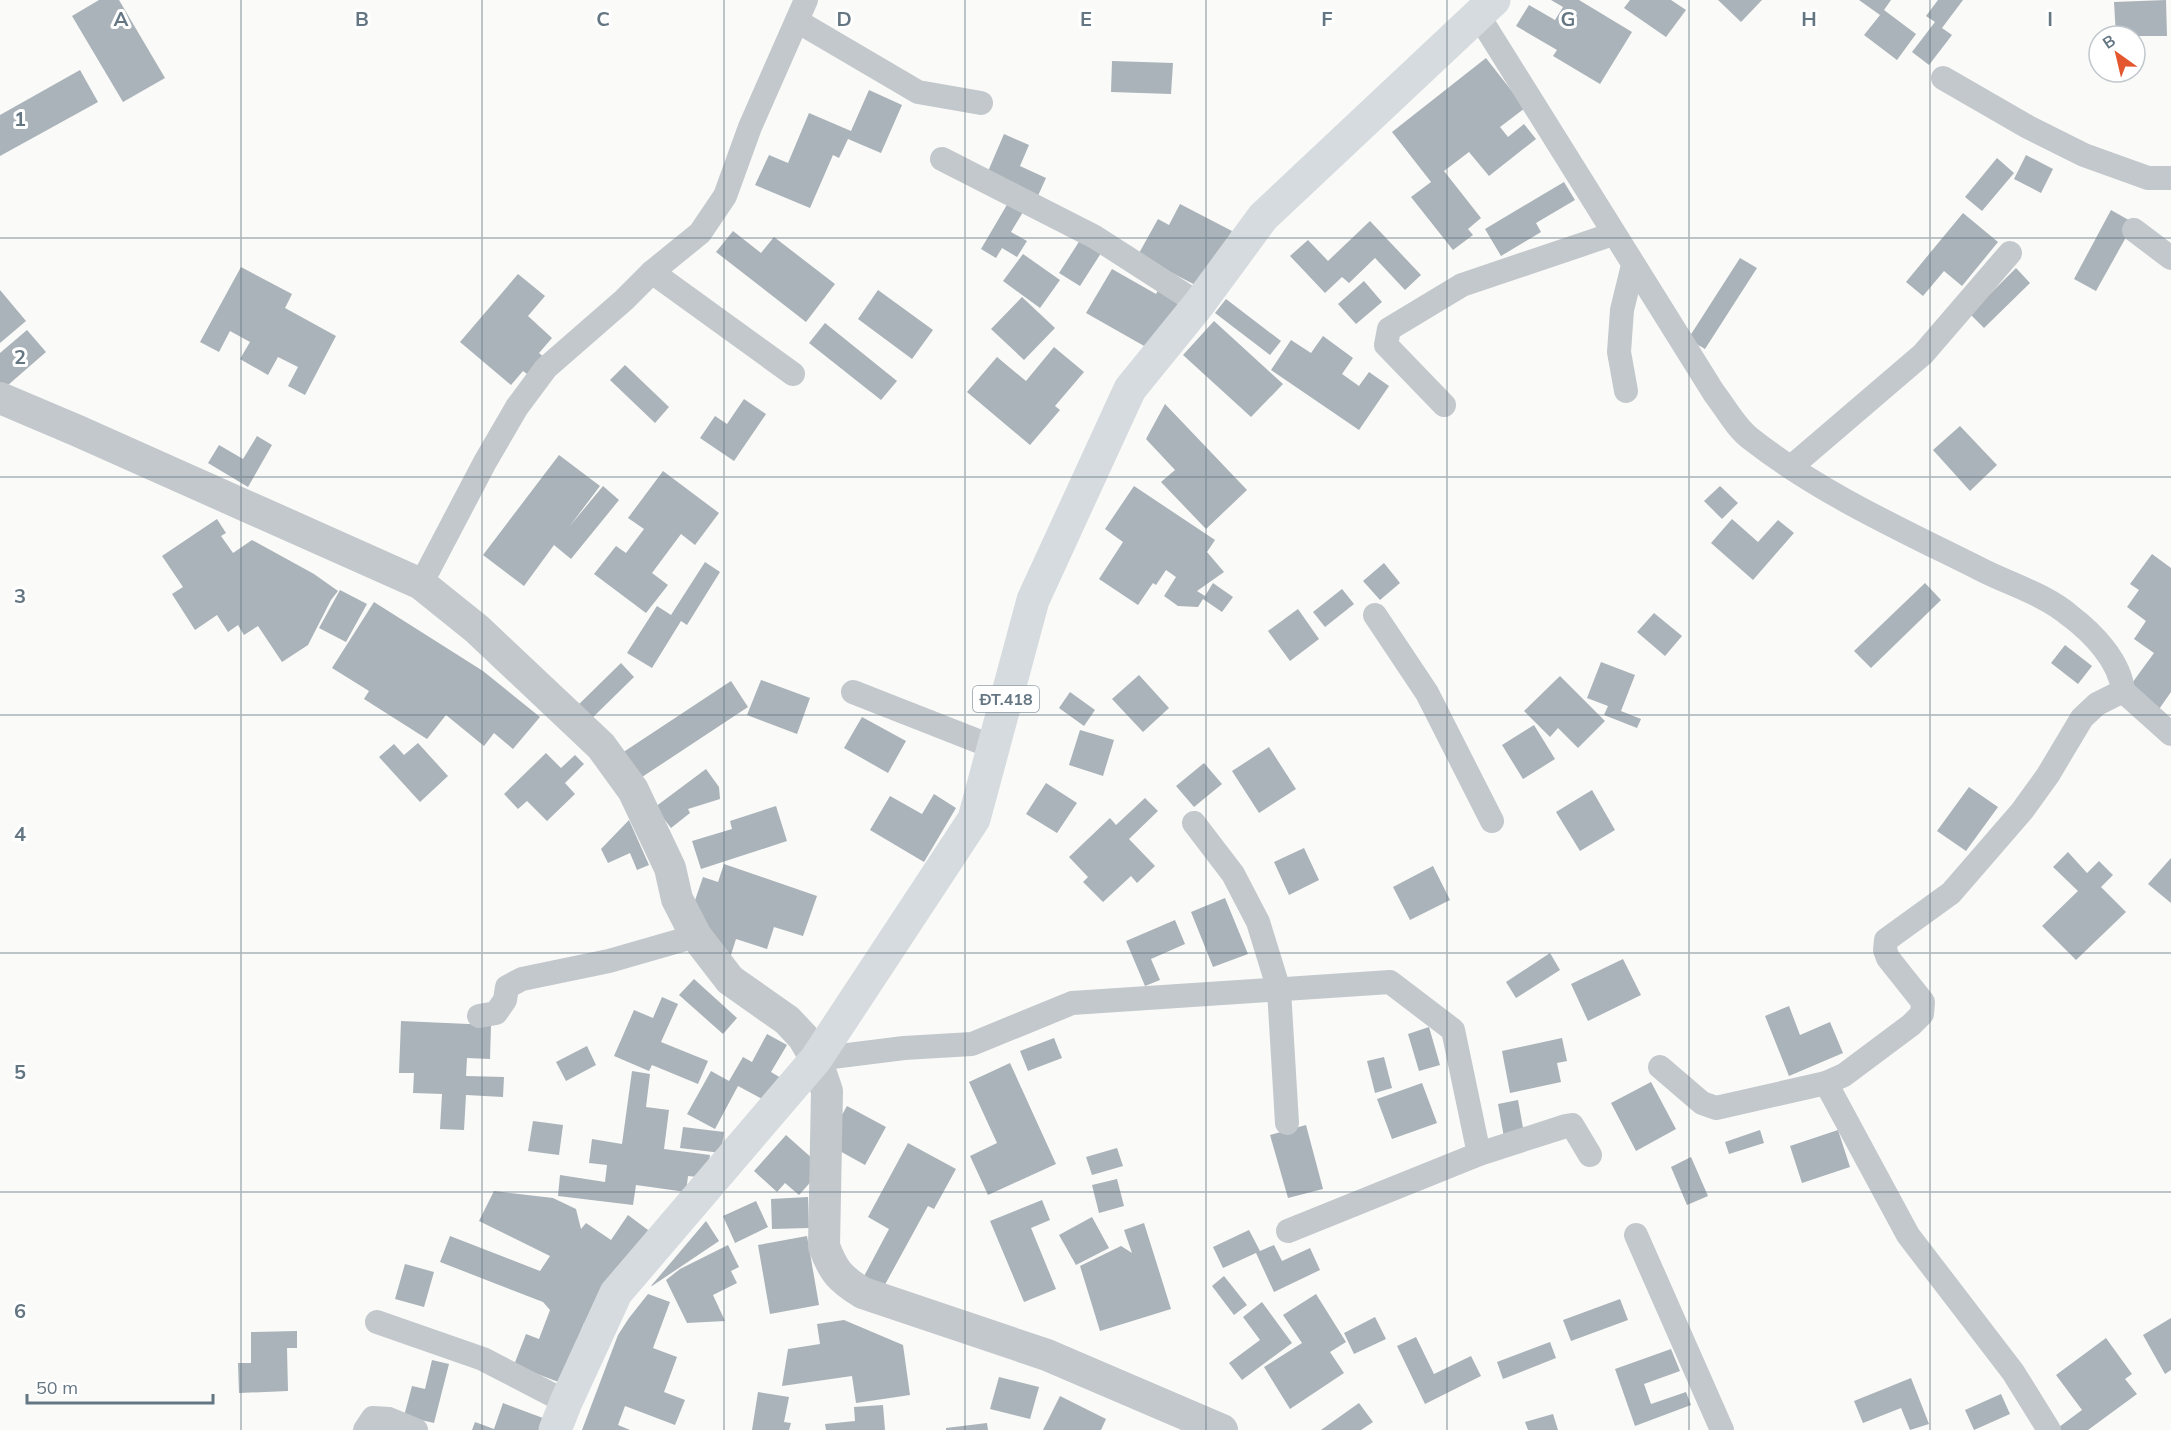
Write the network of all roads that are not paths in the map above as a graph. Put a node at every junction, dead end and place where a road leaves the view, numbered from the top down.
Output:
1 (1486, 8) edge
2 (801, 11) edge
3 (1943, 78) dead end
4 (981, 103) dead end
5 (942, 159) dead end
6 (2171, 178) edge
7 (2134, 230) dead end
8 (1613, 234) junction
9 (2010, 253) dead end
10 (2171, 258) edge
11 (1633, 265) junction
12 (652, 272) junction
13 (1199, 304) junction
14 (793, 374) dead end
15 (1626, 391) dead end
16 (0, 398) edge
17 (1444, 405) dead end
18 (1791, 467) junction
19 (421, 584) junction
20 (1375, 615) dead end
21 (2122, 691) junction
22 (853, 692) dead end
23 (2171, 734) edge
24 (993, 747) junction
25 (1492, 821) dead end
26 (1194, 823) dead end
27 (696, 936) junction
28 (1279, 990) junction
29 (479, 1016) dead end
30 (816, 1059) junction
31 (1660, 1067) dead end
32 (1826, 1083) junction
33 (1287, 1123) dead end
34 (1479, 1154) junction
35 (1590, 1155) dead end
36 (1288, 1231) dead end
37 (1636, 1235) dead end
38 (377, 1322) dead end
39 (561, 1416) edge
40 (365, 1430) edge
41 (416, 1430) edge
42 (1221, 1430) edge
43 (1722, 1430) edge
44 (2049, 1430) edge

1 - 8 street
1 - 13 main road, ĐT.418
2 - 4 street
2 - 12 street
3 - 6 street
5 - 13 street
7 - 10 street
8 - 11 street
8 - 17 street
9 - 18 street
11 - 15 street
11 - 18 street
12 - 14 street
12 - 19 street
13 - 24 main road, ĐT.418
16 - 19 street
18 - 21 street
19 - 27 street
20 - 25 street
21 - 23 street
21 - 32 street
22 - 24 street
24 - 30 main road, ĐT.418
26 - 28 street
27 - 29 street
27 - 30 street
28 - 30 street
28 - 33 street
28 - 34 street
30 - 39 main road, ĐT.418
30 - 42 street
31 - 32 street
32 - 44 street
34 - 35 street
34 - 36 street
37 - 43 street
38 - 39 street
40 - 41 street

